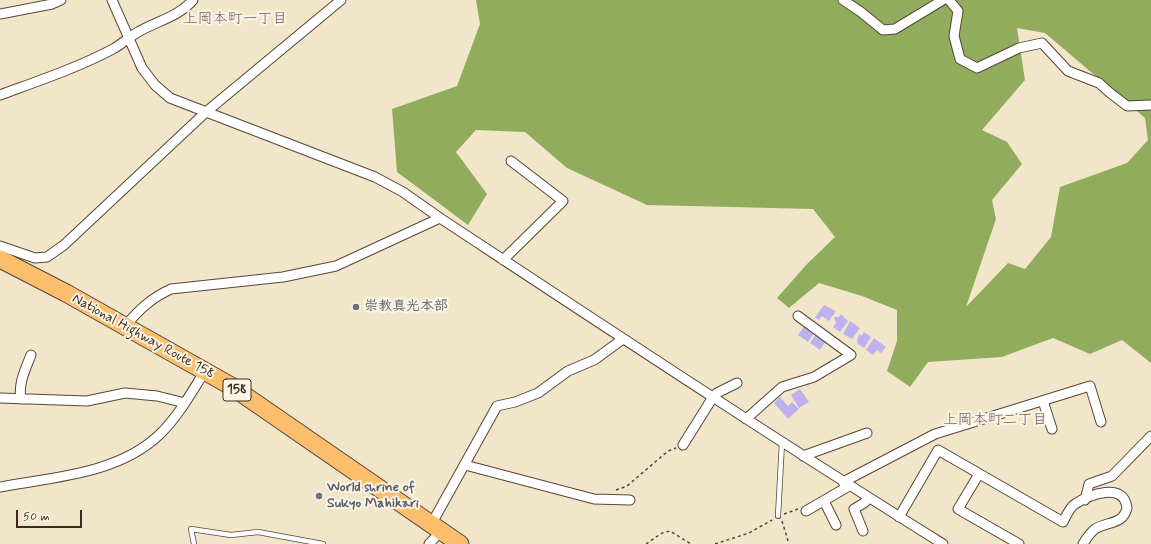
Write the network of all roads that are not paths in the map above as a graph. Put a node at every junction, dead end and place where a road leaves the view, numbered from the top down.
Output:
1 (60, 0) edge
2 (112, 0) edge
3 (193, 0) edge
4 (341, 0) edge
5 (843, 0) edge
6 (943, 0) edge
7 (949, 0) edge
8 (0, 14) edge
9 (130, 38) junction
10 (0, 95) edge
11 (1151, 105) edge
12 (206, 112) junction
13 (510, 161) dead end
14 (440, 218) junction
15 (0, 246) edge
16 (0, 258) edge
17 (503, 260) junction
18 (798, 316) dead end
19 (125, 326) junction
20 (623, 339) junction
21 (31, 355) dead end
22 (205, 371) junction
23 (737, 383) dead end
24 (713, 397) junction
25 (0, 398) edge
26 (21, 399) junction
27 (1043, 401) junction
28 (185, 403) junction
29 (746, 419) junction
30 (1101, 422) dead end
31 (1052, 429) dead end
32 (867, 433) dead end
33 (1151, 436) edge
34 (782, 442) junction
35 (683, 445) road end
36 (804, 456) junction
37 (465, 465) junction
38 (979, 474) junction
39 (846, 484) junction
40 (0, 486) edge
41 (868, 499) junction
42 (630, 500) dead end
43 (824, 500) junction
44 (1085, 500) junction
45 (806, 511) road end
46 (778, 516) road end
47 (900, 517) junction
48 (836, 525) dead end
49 (437, 527) junction
50 (863, 531) dead end
51 (194, 544) edge
52 (323, 544) edge
53 (429, 544) edge
54 (460, 544) edge
55 (943, 544) edge
56 (1019, 544) edge
57 (1083, 544) edge

1 - 8 street
2 - 9 street
3 - 9 street
4 - 12 street
5 - 6 street
7 - 11 street
9 - 10 street
9 - 12 street
12 - 14 street
12 - 15 street
13 - 17 street
14 - 17 street
14 - 19 street
16 - 19 highway, National Highway Route 158 / 158
17 - 20 street
18 - 29 street
19 - 22 highway, National Highway Route 158 / 158
20 - 24 street
20 - 37 street
21 - 26 street
22 - 28 street
22 - 49 highway, National Highway Route 158 / 158
23 - 24 street
24 - 29 street
24 - 35 street
25 - 26 street
26 - 28 street
27 - 30 street
27 - 31 street
27 - 39 street
28 - 40 street
29 - 34 street
32 - 36 street
33 - 44 street
34 - 36 street
34 - 46 lane
36 - 39 street
37 - 42 street
37 - 49 street
38 - 44 street
38 - 47 street
38 - 56 street
39 - 41 street
39 - 43 street
41 - 47 street
41 - 50 street
43 - 45 street
43 - 48 street
44 - 57 street
47 - 55 street
49 - 53 street
49 - 54 highway, National Highway Route 158 / 158
51 - 52 lane

